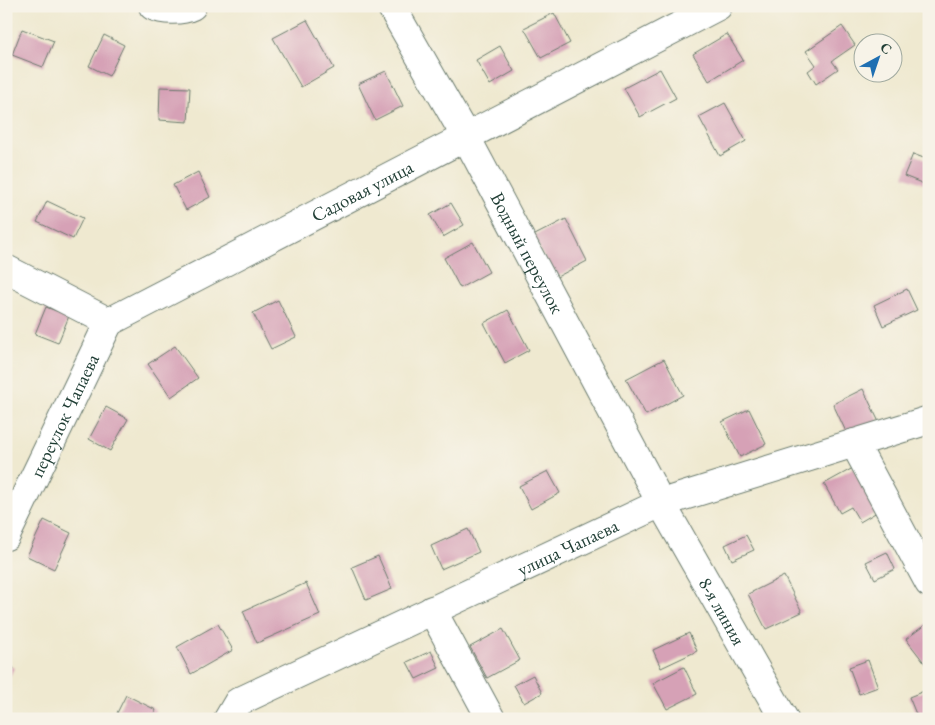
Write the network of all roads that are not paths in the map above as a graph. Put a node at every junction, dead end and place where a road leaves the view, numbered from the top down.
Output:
1 (153, 6) edge
2 (192, 6) edge
3 (390, 6) edge
4 (718, 6) edge
5 (466, 137) junction
6 (6, 269) edge
7 (109, 322) junction
8 (929, 420) edge
9 (854, 443) junction
10 (661, 503) junction
11 (6, 536) edge
12 (929, 582) edge
13 (432, 610) junction
14 (228, 719) edge
15 (491, 719) edge
16 (784, 719) edge

1 - 2 street
3 - 5 street, Водный переулок
4 - 5 street, Садовая улица
5 - 7 street, Садовая улица
5 - 10 street, Водный переулок
6 - 7 street
7 - 11 street, переулок Чапаева
8 - 9 street, улица Чапаева
9 - 10 street, улица Чапаева
9 - 12 street
10 - 13 street, улица Чапаева
10 - 16 street, 8-я линия
13 - 14 street, улица Чапаева
13 - 15 street

